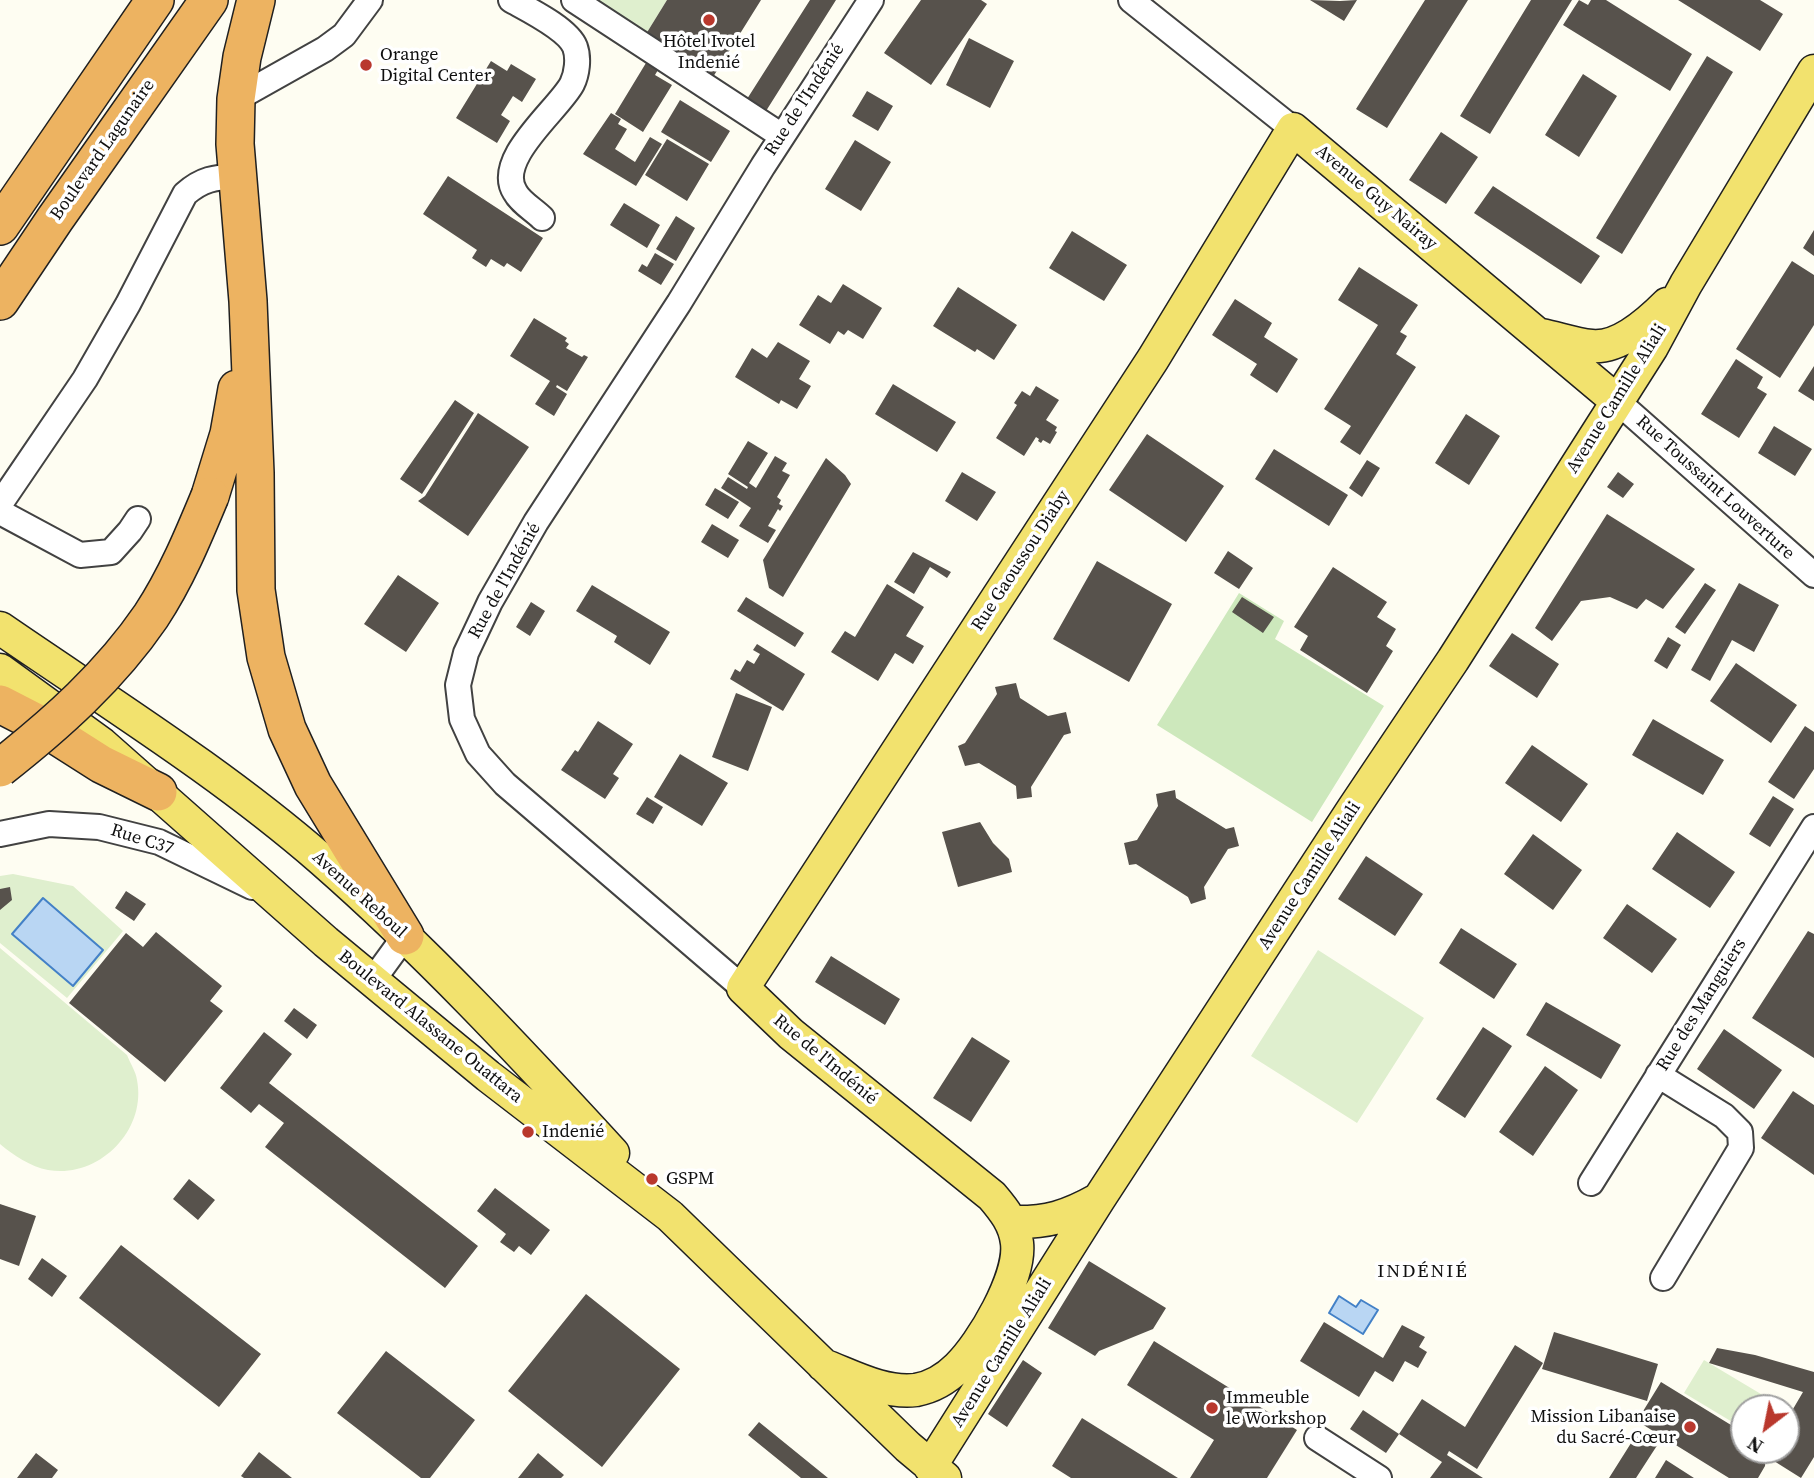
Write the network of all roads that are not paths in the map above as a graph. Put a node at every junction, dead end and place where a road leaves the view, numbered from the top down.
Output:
1 (155, 0) edge
2 (209, 0) edge
3 (256, 0) edge
4 (370, 0) edge
5 (512, 0) edge
6 (574, 0) edge
7 (871, 0) edge
8 (1131, 0) edge
9 (1814, 71) edge
10 (236, 99) junction
11 (1293, 129) junction
12 (782, 136) junction
13 (236, 177) junction
14 (542, 218) dead end
15 (0, 226) edge
16 (1686, 284) junction
17 (0, 301) edge
18 (248, 301) junction
19 (1536, 333) junction
20 (1617, 401) junction
21 (0, 504) edge
22 (0, 512) edge
23 (138, 519) dead end
24 (1814, 575) edge
25 (0, 628) edge
26 (0, 670) edge
27 (0, 704) edge
28 (0, 768) edge
29 (158, 792) junction
30 (1814, 827) edge
31 (0, 834) edge
32 (275, 897) junction
33 (405, 936) junction
34 (373, 980) junction
35 (743, 988) junction
36 (1658, 1075) junction
37 (1591, 1183) dead end
38 (1099, 1199) junction
39 (670, 1216) junction
40 (1011, 1222) junction
41 (1663, 1278) dead end
42 (823, 1365) junction
43 (1317, 1438) dead end
44 (933, 1474) edge
45 (1379, 1478) edge

1 - 15 highway
2 - 17 highway, Boulevard Lagunaire
3 - 10 highway
4 - 10 street
5 - 14 street
6 - 12 street
7 - 12 street, Rue de l'Indénié
8 - 11 street, Avenue Guy Nairay
9 - 16 main road, Avenue Camille Aliali
10 - 13 highway
11 - 19 main road, Avenue Guy Nairay
11 - 35 main road, Rue Gaoussou Diaby
12 - 35 street, Rue de l'Indénié
13 - 18 highway
13 - 21 street
16 - 19 main road, Avenue Camille Aliali
16 - 20 main road, Avenue Camille Aliali
18 - 28 highway, bridge
18 - 33 highway
19 - 20 main road, Avenue Guy Nairay
20 - 24 street, Rue Toussaint Louverture
20 - 38 main road, Avenue Camille Aliali
22 - 23 street
25 - 33 main road, Avenue Reboul
26 - 29 main road, Boulevard Alassane Ouattara
27 - 29 highway
29 - 32 main road, Boulevard Alassane Ouattara
30 - 36 street, Rue des Manguiers
31 - 32 street, Rue C37
32 - 34 main road, Boulevard Alassane Ouattara
33 - 34 street
33 - 39 main road, Avenue Reboul
34 - 39 main road, Boulevard Alassane Ouattara
35 - 40 main road, Rue de l'Indénié
36 - 37 street, Rue des Manguiers
36 - 41 street
38 - 40 main road
38 - 44 main road, Avenue Camille Aliali
39 - 42 main road, Boulevard Alassane Ouattara
40 - 42 main road, Rue de l'Indénié
42 - 44 main road, Boulevard Alassane Ouattara
43 - 45 street

